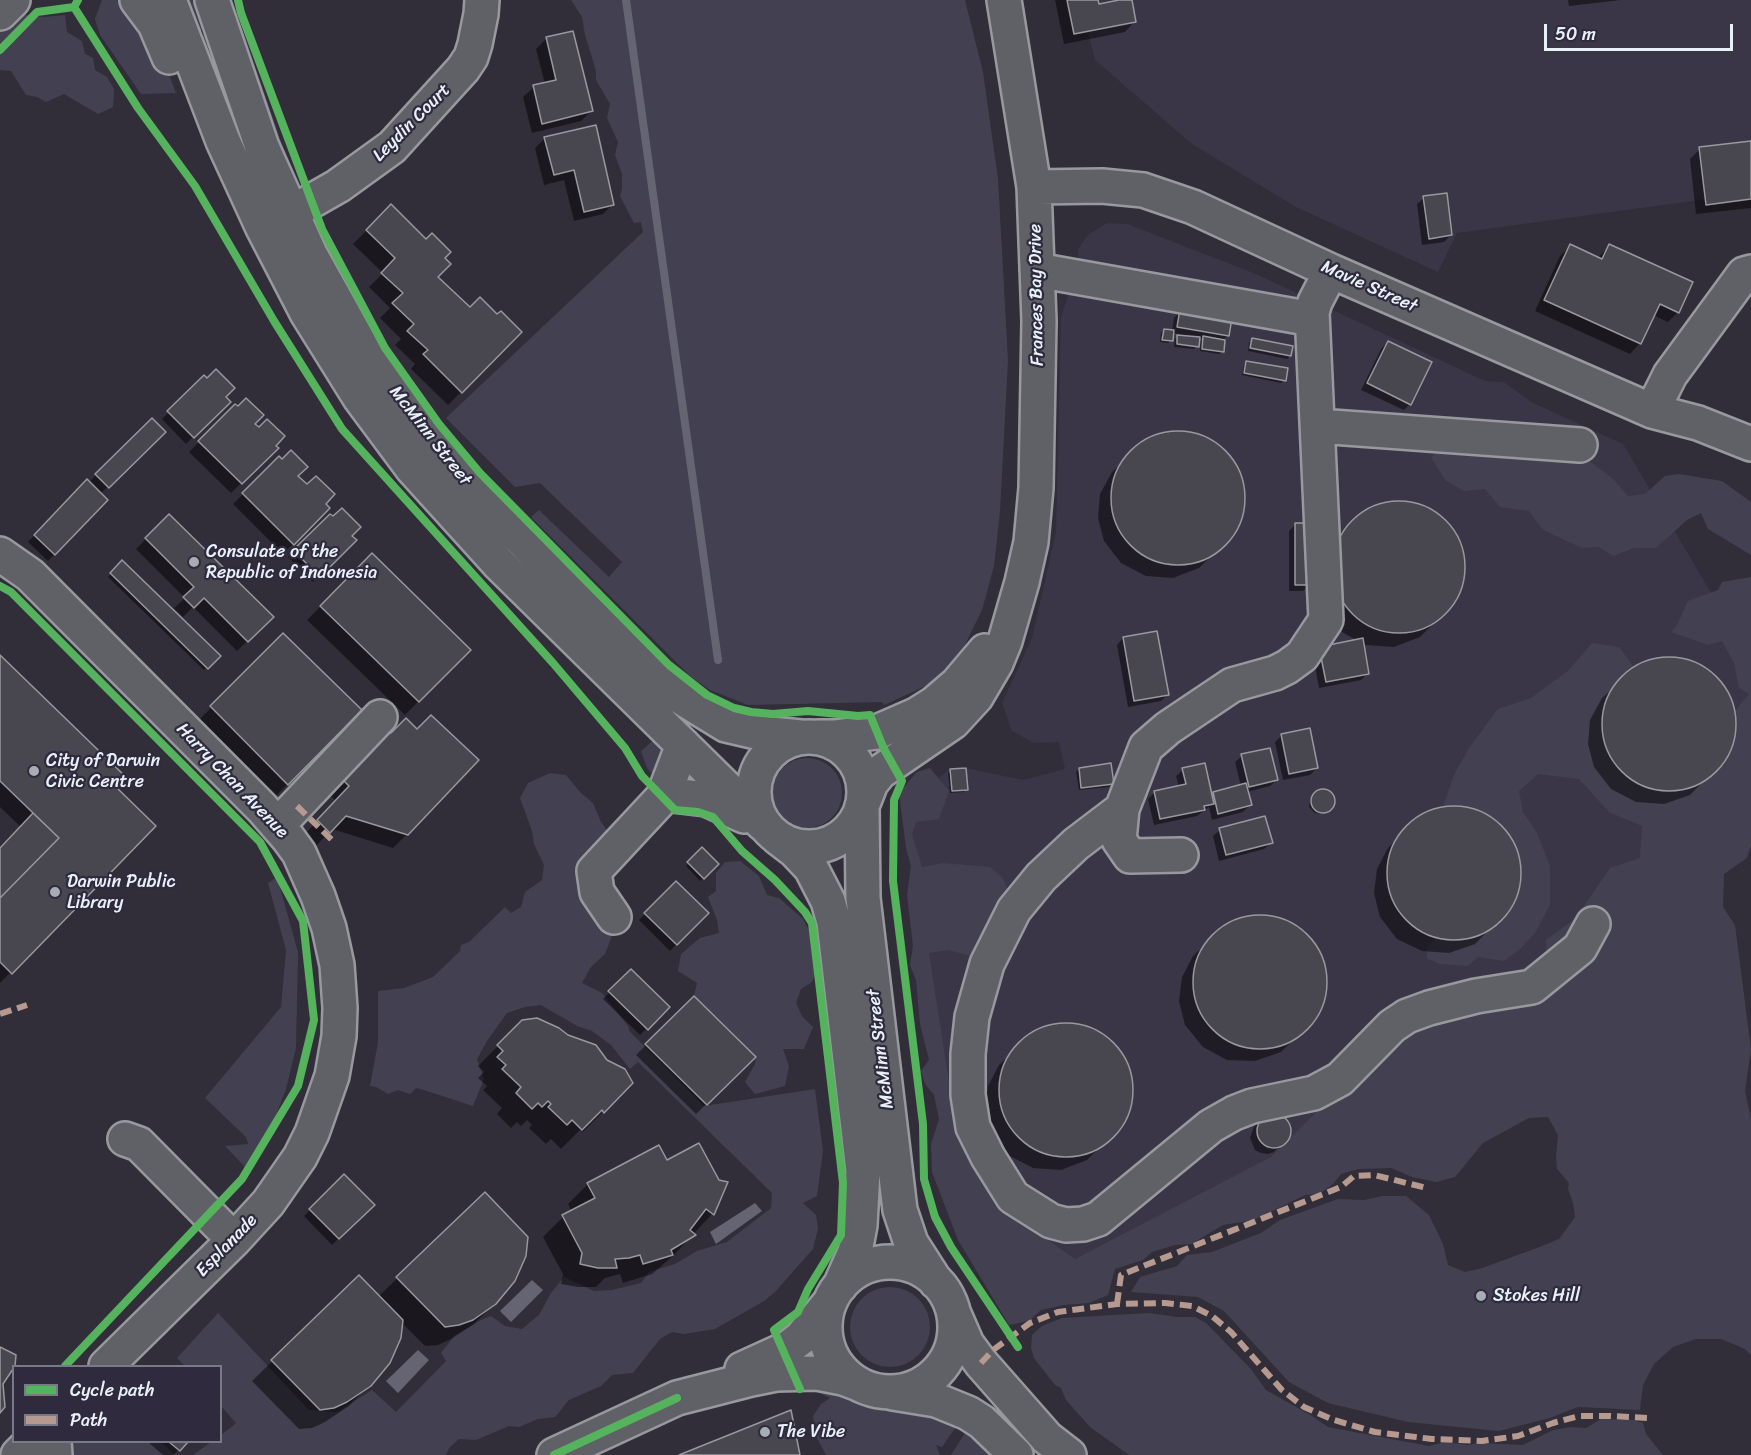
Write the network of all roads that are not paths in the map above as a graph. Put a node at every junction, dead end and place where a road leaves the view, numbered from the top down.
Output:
1 (13, 0) edge
2 (136, 0) edge
3 (169, 0) edge
4 (212, 0) edge
5 (482, 0) edge
6 (1004, 0) edge
7 (0, 13) edge
8 (1034, 187) junction
9 (277, 220) junction
10 (1037, 270) junction
11 (1331, 271) junction
12 (1751, 272) edge
13 (1312, 319) junction
14 (1652, 411) junction
15 (1318, 426) junction
16 (1751, 444) edge
17 (1580, 445) dead end
18 (0, 554) edge
19 (1020, 591) junction
20 (380, 717) dead end
21 (807, 737) junction
22 (683, 745) junction
23 (663, 797) junction
24 (863, 804) junction
25 (1122, 809) junction
26 (278, 825) junction
27 (769, 830) junction
28 (1181, 855) dead end
29 (614, 917) dead end
30 (1593, 924) dead end
31 (323, 1107) joint
32 (125, 1139) dead end
33 (234, 1240) junction
34 (936, 1282) junction
35 (835, 1294) junction
36 (952, 1310) junction
37 (107, 1365) edge
38 (874, 1389) junction
39 (677, 1398) junction
40 (30, 1443) edge
41 (18, 1455) edge
42 (554, 1455) edge
43 (1016, 1455) edge
44 (1070, 1455) edge

1 - 7 street
2 - 9 street, McMinn Street
3 - 9 street, McMinn Street
4 - 9 street, McMinn Street
5 - 9 street, Leydin Court
6 - 8 street, Frances Bay Drive
8 - 10 street, Frances Bay Drive
8 - 11 street, Mavie Street
9 - 21 street, McMinn Street
9 - 22 street, McMinn Street
10 - 13 street
10 - 19 street, Frances Bay Drive
11 - 13 street
11 - 14 street, Mavie Street
12 - 14 street
13 - 15 street
14 - 16 street, Mavie Street
15 - 17 street
15 - 25 street
18 - 26 street, Harry Chan Avenue
19 - 21 street, Frances Bay Drive
19 - 24 street, Frances Bay Drive
20 - 26 street
21 - 24 street
21 - 27 street
22 - 23 street
22 - 27 street, McMinn Street
23 - 27 street
23 - 29 street
24 - 27 street
24 - 34 street, McMinn Street
25 - 28 street
25 - 30 street
26 - 31 street, Harry Chan Avenue
27 - 35 street, McMinn Street
31 - 33 street, Esplanade
32 - 33 street
33 - 37 street, Esplanade
34 - 35 street
34 - 36 street
35 - 38 street
35 - 39 street
36 - 38 street
36 - 44 street
38 - 39 street
38 - 43 street
39 - 42 street
40 - 41 street

